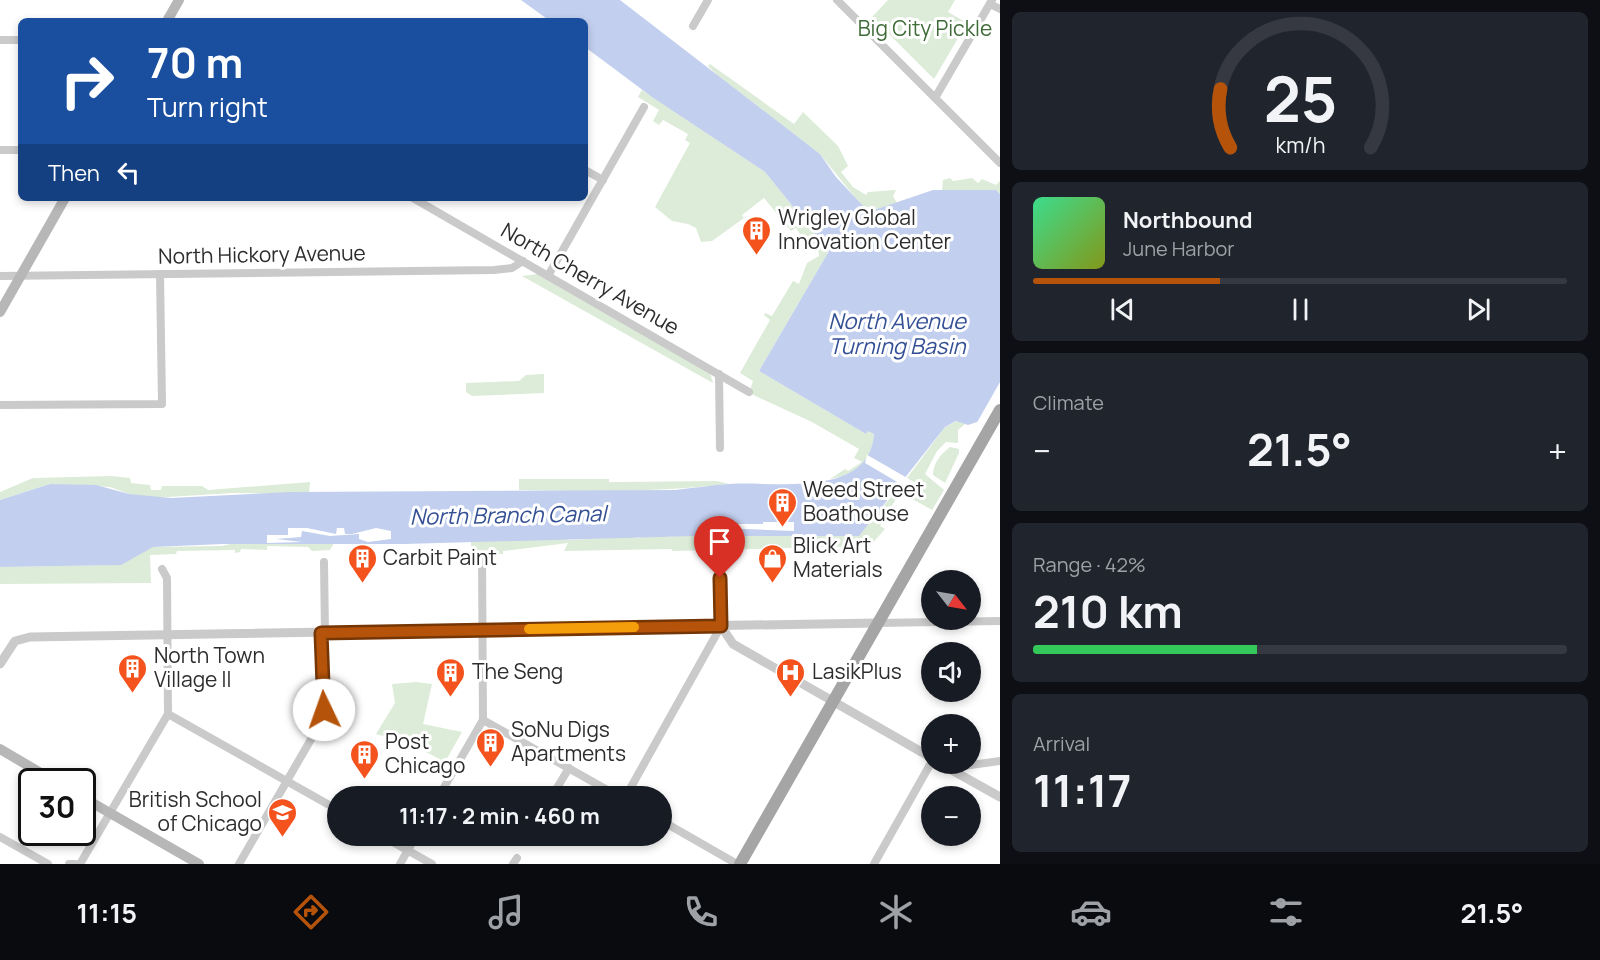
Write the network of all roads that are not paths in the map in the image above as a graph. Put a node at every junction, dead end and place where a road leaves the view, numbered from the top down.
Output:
1 (179, 0) edge
2 (708, 0) edge
3 (837, 0) edge
4 (991, 2) edge
5 (1000, 9) edge
6 (169, 18) edge
7 (693, 26) dead end
8 (0, 40) edge
9 (18, 40) edge
10 (935, 98) junction
11 (644, 107) dead end
12 (0, 150) edge
13 (18, 150) edge
14 (1000, 163) edge
15 (588, 172) edge
16 (603, 180) junction
17 (63, 201) edge
18 (418, 201) edge
19 (523, 261) junction
20 (160, 274) junction
21 (0, 276) edge
22 (20, 276) junction
23 (548, 276) junction
24 (0, 312) edge
25 (718, 374) junction
26 (749, 392) dead end
27 (0, 405) edge
28 (1000, 410) edge
29 (720, 447) dead end
30 (720, 553) dead end
31 (482, 554) dead end
32 (324, 562) dead end
33 (162, 569) dead end
34 (1000, 621) edge
35 (877, 623) junction
36 (721, 626) junction
37 (483, 630) junction
38 (323, 632) junction
39 (166, 635) junction
40 (0, 664) edge
41 (833, 702) junction
42 (168, 714) junction
43 (483, 720) junction
44 (0, 749) edge
45 (921, 753) edge
46 (1000, 761) edge
47 (981, 763) edge
48 (32, 768) edge
49 (569, 768) junction
50 (924, 774) edge
51 (959, 774) edge
52 (287, 781) junction
53 (445, 786) edge
54 (558, 786) edge
55 (600, 786) edge
56 (632, 786) edge
57 (1000, 797) edge
58 (327, 804) edge
59 (96, 805) edge
60 (110, 813) junction
61 (672, 827) edge
62 (0, 837) edge
63 (401, 846) edge
64 (410, 846) edge
65 (408, 850) junction
66 (48, 864) edge
67 (69, 864) edge
68 (75, 864) edge
69 (80, 864) edge
70 (199, 864) edge
71 (239, 864) edge
72 (400, 864) edge
73 (432, 864) edge
74 (739, 864) edge
75 (874, 864) edge

1 - 6 main road
2 - 7 street
3 - 10 street
4 - 5 street
4 - 10 street
8 - 9 street
10 - 14 street
11 - 16 street
12 - 13 street
15 - 16 street
16 - 23 street
17 - 22 main road
18 - 19 street, North Cherry Avenue
19 - 20 street, North Hickory Avenue
19 - 23 street, North Cherry Avenue
20 - 22 street, North Hickory Avenue
20 - 27 street
21 - 22 street, North Hickory Avenue
22 - 24 main road
23 - 25 street, North Cherry Avenue
25 - 26 street, North Cherry Avenue
25 - 29 street
28 - 35 main road
30 - 36 street
31 - 37 street
32 - 38 street
33 - 39 street
34 - 35 street
35 - 36 street
35 - 41 main road
36 - 37 street
36 - 41 street
36 - 56 street
37 - 38 street
37 - 43 street
38 - 39 street
38 - 52 street
39 - 40 street
39 - 42 street
41 - 45 street
41 - 74 main road
42 - 52 street
42 - 60 street
43 - 49 street
43 - 53 street
44 - 48 main road
46 - 47 street
49 - 54 street
49 - 55 street
50 - 75 street
51 - 57 street
52 - 58 street
52 - 71 street
59 - 60 main road
60 - 69 street
60 - 70 main road
61 - 74 street
62 - 66 street
63 - 65 street
64 - 65 street
65 - 72 street
65 - 73 street
67 - 68 street

